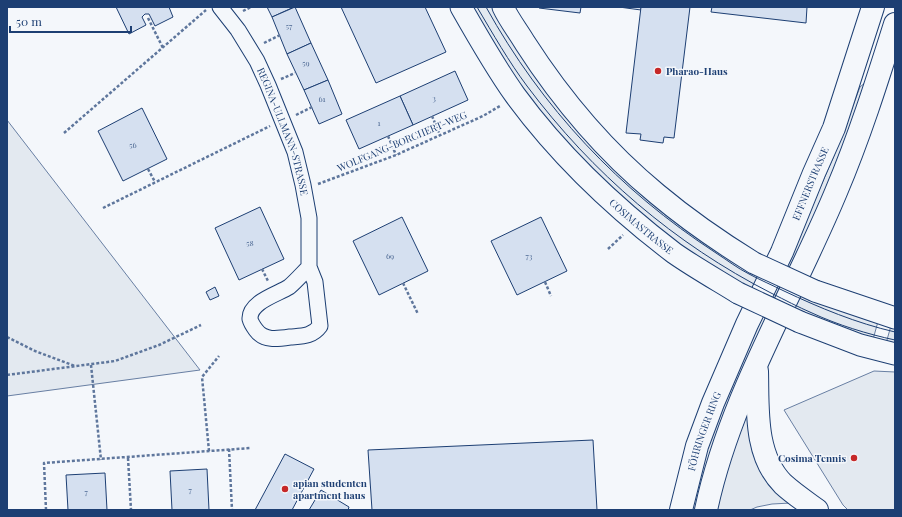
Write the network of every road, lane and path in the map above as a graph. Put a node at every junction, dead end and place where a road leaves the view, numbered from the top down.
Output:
1 (209, 7) edge
2 (220, 7) edge
3 (251, 7) edge
4 (461, 7) edge
5 (503, 7) edge
6 (873, 7) edge
7 (244, 10) dead end
8 (148, 18) dead end
9 (895, 24) edge
10 (280, 35) dead end
11 (265, 43) dead end
12 (163, 48) junction
13 (295, 73) dead end
14 (283, 78) dead end
15 (504, 104) dead end
16 (312, 108) dead end
17 (298, 114) dead end
18 (432, 116) dead end
19 (282, 121) junction
20 (64, 133) dead end
21 (440, 135) junction
22 (388, 136) dead end
23 (396, 155) junction
24 (148, 168) dead end
25 (155, 182) junction
26 (303, 184) junction
27 (103, 208) dead end
28 (626, 232) dead end
29 (608, 249) dead end
30 (309, 267) junction
31 (262, 269) dead end
32 (269, 281) dead end
33 (545, 282) dead end
34 (403, 283) dead end
35 (551, 296) dead end
36 (418, 314) dead end
37 (895, 318) edge
38 (200, 325) dead end
39 (7, 337) edge
40 (895, 354) edge
41 (734, 355) joint
42 (219, 356) dead end
43 (756, 364) junction
44 (91, 365) junction
45 (76, 366) junction
46 (7, 375) edge
47 (251, 448) dead end
48 (230, 449) junction
49 (209, 451) junction
50 (128, 458) junction
51 (101, 460) junction
52 (46, 510) edge
53 (131, 510) edge
54 (232, 510) edge
55 (680, 510) edge
56 (706, 510) edge
57 (818, 510) edge

1 - 12 path
2 - 19 street, REGINA-ULLMANN-STRASSE
3 - 7 path
4 - 40 main road, COSIMASTRASSE, bridge
5 - 37 main road, bridge
6 - 41 highway, EFFNERSTRASSE
8 - 12 path
9 - 43 highway
10 - 11 path
12 - 20 path
13 - 14 path
15 - 21 path, WOLFGANG-BORCHERT-WEG
16 - 17 path
18 - 21 path
19 - 25 path
19 - 26 street, REGINA-ULLMANN-STRASSE
21 - 23 path, WOLFGANG-BORCHERT-WEG
22 - 23 path
23 - 26 path, WOLFGANG-BORCHERT-WEG
24 - 25 path
25 - 27 path
26 - 30 street, REGINA-ULLMANN-STRASSE
28 - 29 path
30 - 30 street, REGINA-ULLMANN-STRASSE
31 - 32 path
33 - 35 path
34 - 36 path
38 - 44 path
39 - 45 path
41 - 55 highway, FÖHRINGER RING
42 - 49 path
43 - 56 highway
43 - 57 highway
44 - 45 path
44 - 51 path
45 - 46 path
47 - 48 path
48 - 49 path
48 - 54 path
49 - 50 path
50 - 51 path
50 - 53 path
51 - 52 path

